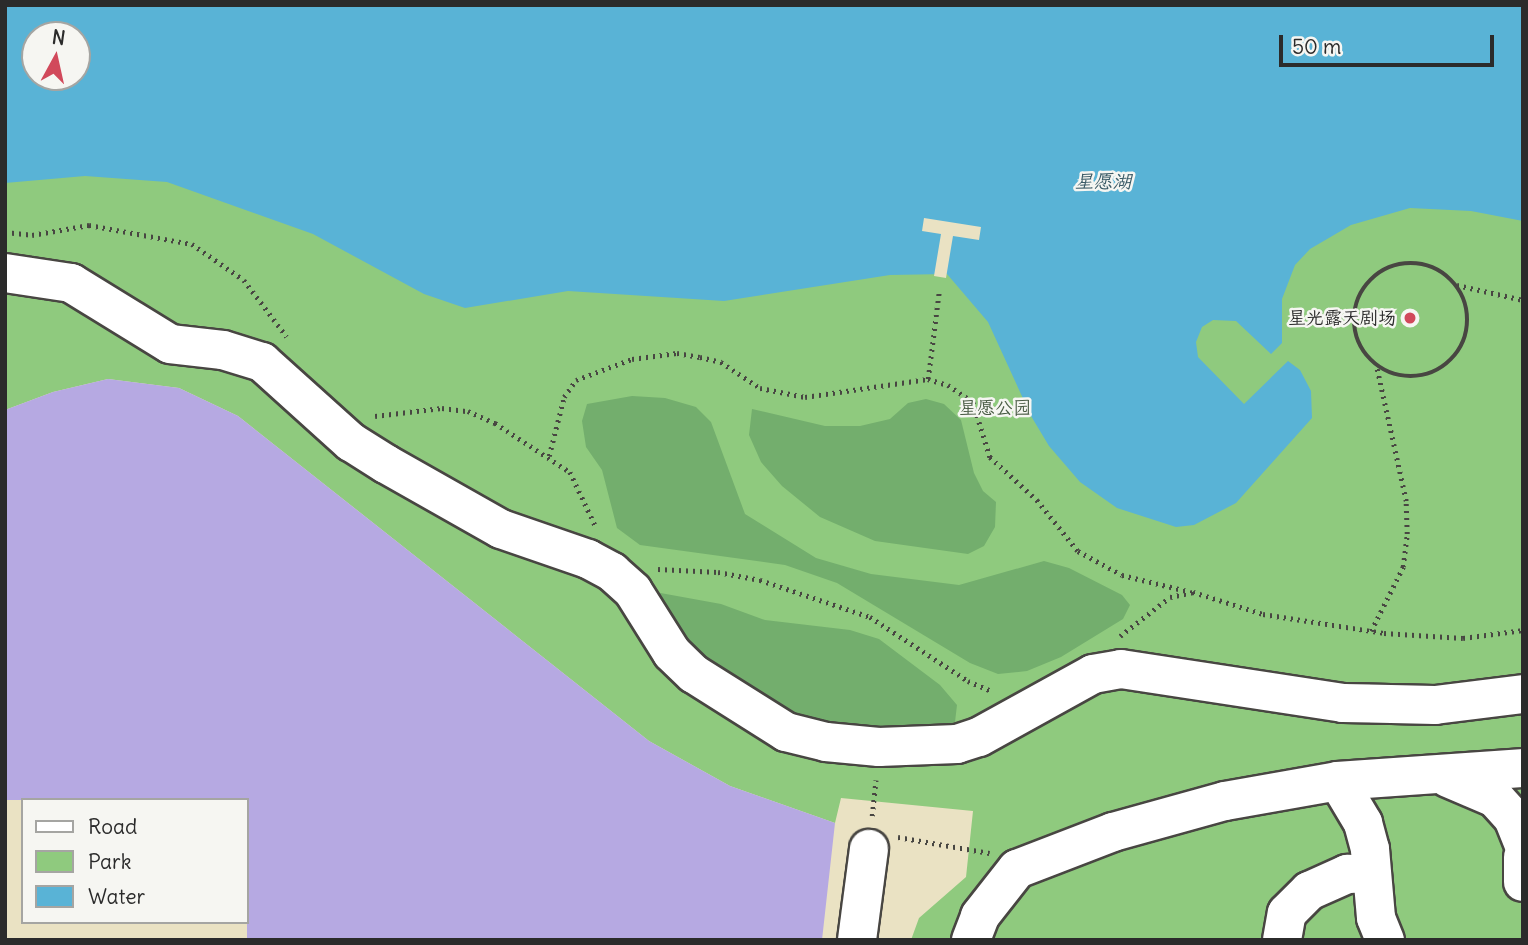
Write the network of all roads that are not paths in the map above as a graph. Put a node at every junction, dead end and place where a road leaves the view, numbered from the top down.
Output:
1 (5, 273) edge
2 (1523, 694) edge
3 (1523, 768) edge
4 (1440, 775) junction
5 (1338, 781) junction
6 (1523, 843) edge
7 (869, 849) road end
8 (1523, 857) edge
9 (1370, 873) junction
10 (1523, 882) edge
11 (1285, 926) edge
12 (857, 940) edge
13 (971, 940) edge
14 (1252, 940) edge
15 (1385, 940) edge

1 - 2 lane
3 - 4 lane
4 - 5 lane
4 - 6 lane
5 - 9 lane
5 - 13 lane
7 - 12 lane
8 - 10 lane
9 - 11 lane
9 - 15 lane
11 - 14 lane

